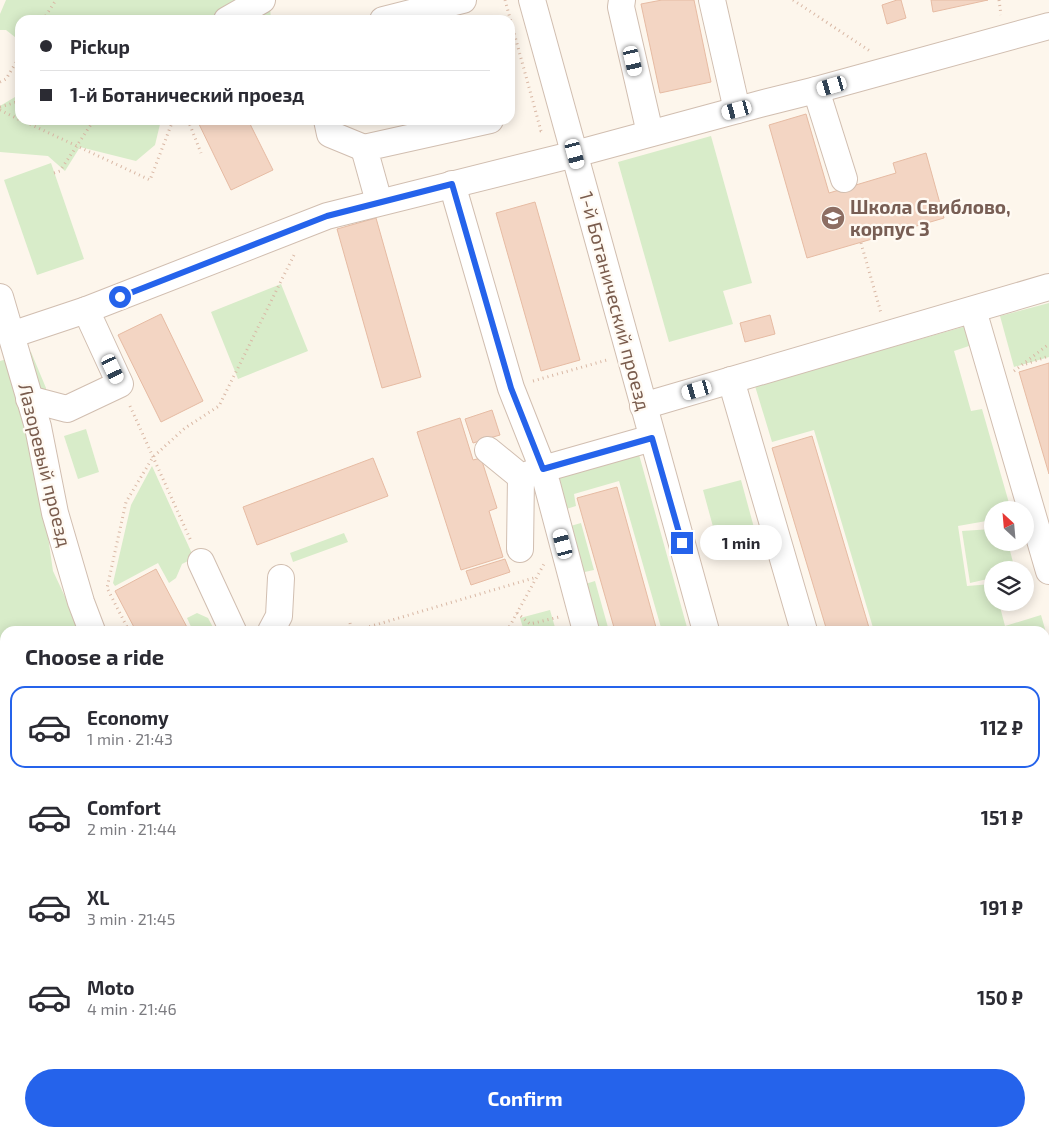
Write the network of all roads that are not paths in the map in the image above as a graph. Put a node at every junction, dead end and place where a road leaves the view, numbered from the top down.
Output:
1 (262, 0) edge
2 (463, 0) edge
3 (532, 0) edge
4 (622, 0) edge
5 (712, 0) edge
6 (236, 15) edge
7 (403, 15) edge
8 (1049, 26) edge
9 (816, 90) junction
10 (737, 110) junction
11 (328, 125) edge
12 (468, 125) edge
13 (650, 133) junction
14 (364, 148) junction
15 (575, 154) junction
16 (844, 179) dead end
17 (452, 184) junction
18 (379, 202) junction
19 (1049, 287) edge
20 (0, 297) edge
21 (86, 310) junction
22 (973, 310) junction
23 (11, 335) junction
24 (731, 380) junction
25 (29, 399) junction
26 (643, 406) junction
27 (652, 438) junction
28 (488, 450) dead end
29 (532, 473) junction
30 (520, 549) dead end
31 (201, 562) road end
32 (1049, 571) edge
33 (281, 578) dead end
34 (583, 621) edge
35 (90, 626) edge
36 (232, 626) edge
37 (274, 626) edge
38 (705, 626) edge
39 (803, 626) edge

1 - 6 street
2 - 7 street
3 - 15 street, 1-й Ботанический проезд
4 - 13 street
5 - 10 street
8 - 9 street
9 - 10 street
9 - 16 street
10 - 13 street
11 - 14 street
12 - 14 street
13 - 15 street
14 - 18 street
15 - 17 street
15 - 26 street, 1-й Ботанический проезд
17 - 18 street
17 - 29 street
18 - 21 street
19 - 22 street
20 - 23 street, Лазоревый проезд
21 - 23 street
21 - 25 street
22 - 24 street
22 - 32 street
23 - 25 street, Лазоревый проезд
24 - 26 street
24 - 39 street
25 - 35 street, Лазоревый проезд
26 - 27 street, 1-й Ботанический проезд
27 - 29 street
27 - 38 street, 1-й Ботанический проезд
28 - 29 street
29 - 30 street
29 - 34 street
31 - 36 street
33 - 37 street

